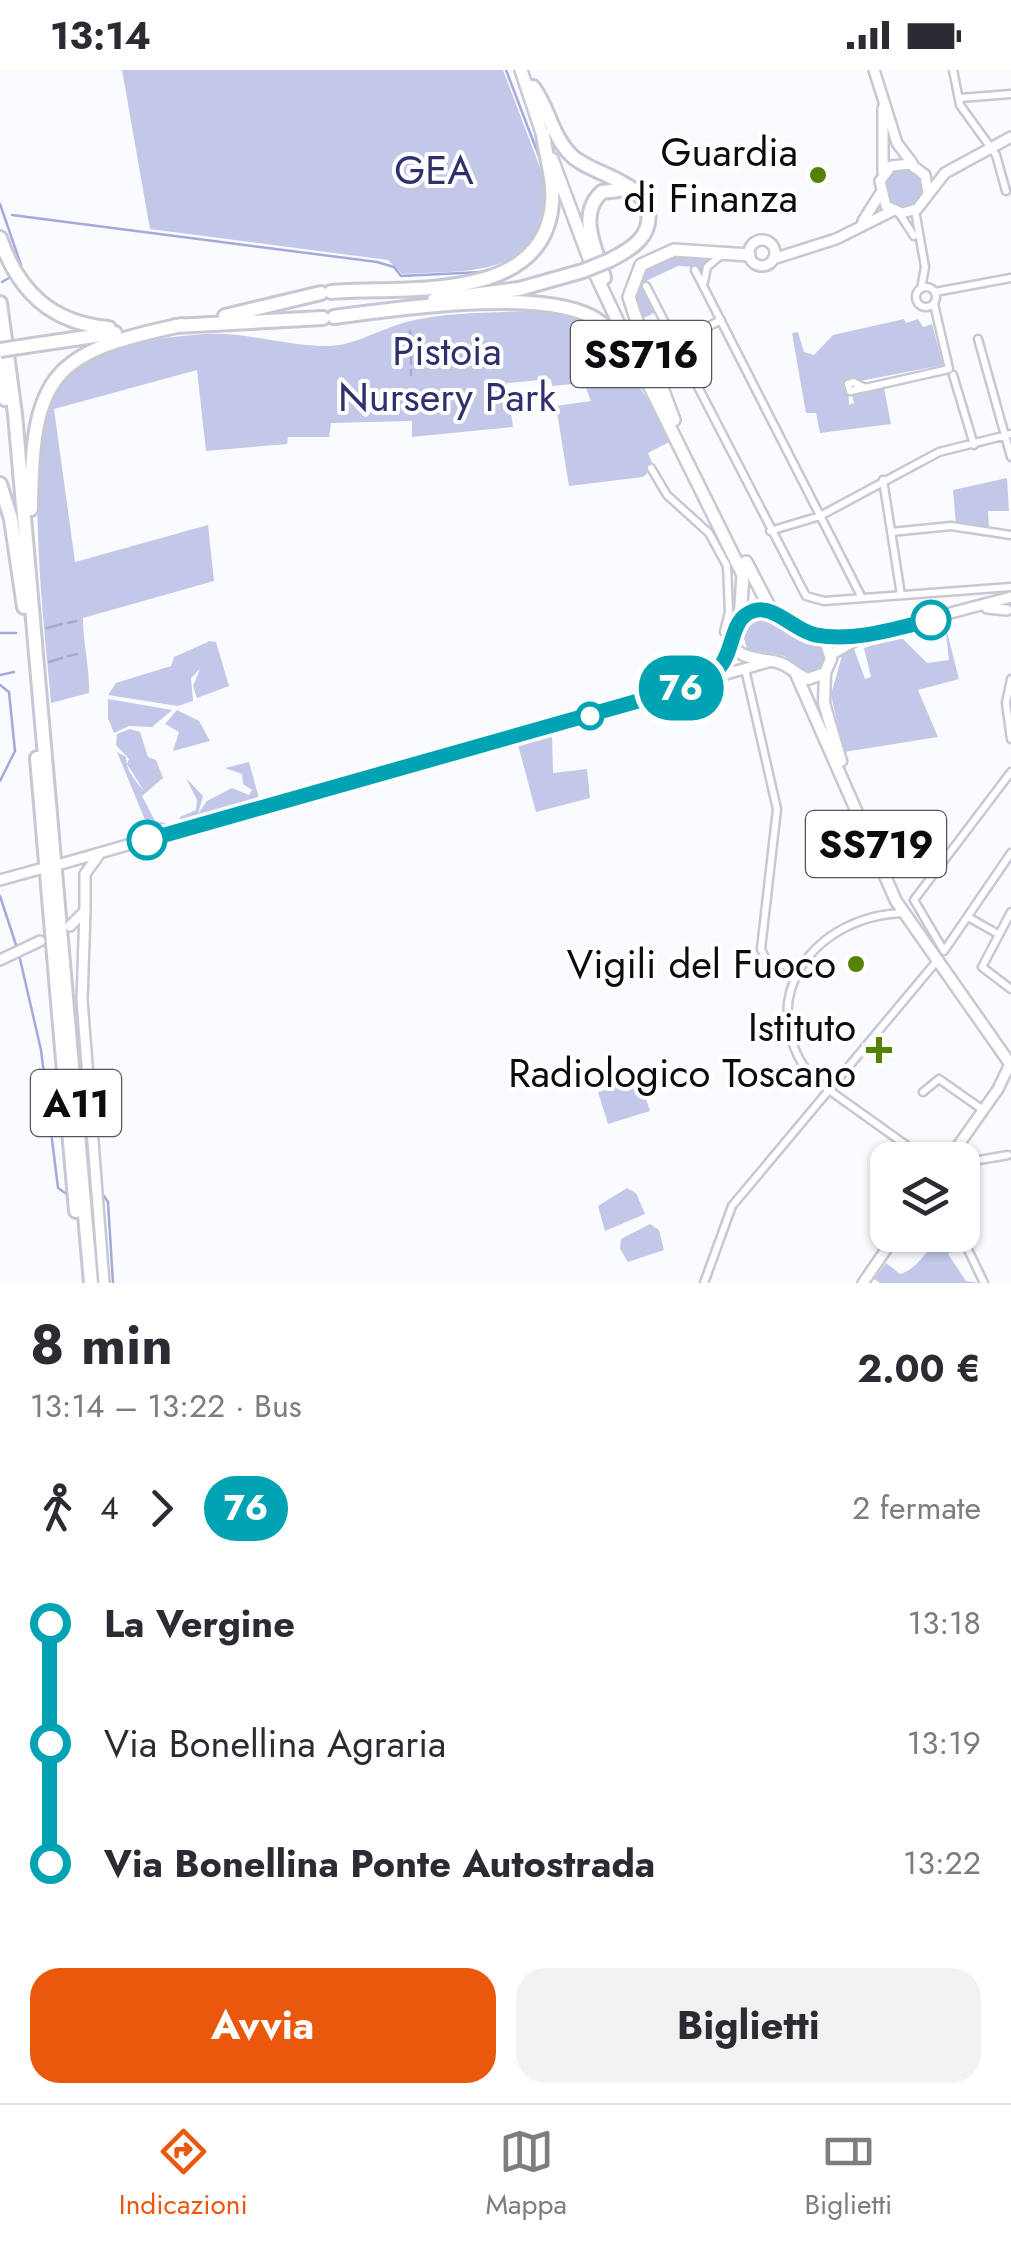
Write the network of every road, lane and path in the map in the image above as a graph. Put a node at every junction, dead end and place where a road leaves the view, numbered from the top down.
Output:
1 (524, 70) edge
2 (874, 70) edge
3 (953, 70) edge
4 (533, 86) junction
5 (1011, 94) edge
6 (960, 98) junction
7 (882, 100) junction
8 (543, 134) junction
9 (1011, 138) edge
10 (991, 148) junction
11 (956, 165) junction
12 (917, 167) junction
13 (883, 175) junction
14 (633, 191) junction
15 (1006, 192) dead end
16 (928, 193) junction
17 (880, 194) junction
18 (915, 210) junction
19 (896, 211) junction
20 (858, 226) junction
21 (0, 238) edge
22 (918, 241) junction
23 (772, 245) junction
24 (789, 250) junction
25 (750, 256) junction
26 (773, 259) junction
27 (924, 267) junction
28 (696, 270) dead end
29 (604, 278) junction
30 (1011, 278) edge
31 (646, 286) dead end
32 (705, 288) junction
33 (385, 289) junction
34 (922, 289) junction
35 (456, 296) junction
36 (934, 297) junction
37 (0, 304) edge
38 (385, 310) junction
39 (721, 320) junction
40 (198, 323) junction
41 (182, 325) junction
42 (978, 339) dead end
43 (675, 343) junction
44 (0, 350) edge
45 (0, 359) edge
46 (953, 375) dead end
47 (647, 382) junction
48 (865, 388) dead end
49 (674, 420) junction
50 (1009, 435) edge
51 (974, 445) junction
52 (1011, 457) edge
53 (651, 468) dead end
54 (883, 480) junction
55 (0, 484) edge
56 (820, 516) junction
57 (770, 531) junction
58 (891, 532) junction
59 (1011, 535) edge
60 (901, 595) junction
61 (861, 596) junction
62 (1009, 599) edge
63 (28, 607) junction
64 (772, 612) junction
65 (740, 620) junction
66 (817, 636) junction
67 (863, 636) junction
68 (735, 637) junction
69 (831, 655) junction
70 (771, 661) junction
71 (744, 670) junction
72 (825, 673) junction
73 (796, 674) junction
74 (1011, 679) edge
75 (677, 690) junction
76 (1011, 739) edge
77 (1011, 772) edge
78 (102, 852) junction
79 (1011, 853) edge
80 (40, 869) dead end
81 (84, 874) junction
82 (0, 880) edge
83 (896, 901) junction
84 (86, 911) junction
85 (1011, 912) edge
86 (904, 913) junction
87 (887, 914) junction
88 (968, 917) junction
89 (998, 934) junction
90 (40, 941) dead end
91 (84, 943) junction
92 (940, 957) junction
93 (0, 960) edge
94 (791, 978) junction
95 (1011, 989) edge
96 (1011, 1055) edge
97 (1010, 1065) edge
98 (1011, 1084) edge
99 (998, 1089) junction
100 (827, 1091) junction
101 (922, 1092) dead end
102 (983, 1110) junction
103 (901, 1142) edge
104 (961, 1142) edge
105 (1008, 1155) dead end
106 (980, 1160) edge
107 (884, 1252) edge
108 (969, 1252) edge
109 (83, 1283) edge
110 (91, 1283) edge
111 (104, 1283) edge
112 (704, 1283) edge
113 (862, 1283) edge
114 (984, 1283) edge

1 - 4 highway, SS716
1 - 8 highway, SS716
2 - 7 street
3 - 6 street
4 - 14 highway
4 - 29 highway, SS716
5 - 6 street
6 - 10 street
7 - 12 street
7 - 13 street
8 - 33 highway
8 - 47 highway, SS716
9 - 10 street
10 - 11 street
10 - 15 street
11 - 12 street
11 - 16 street
12 - 13 street
12 - 16 street
13 - 17 street
14 - 29 highway
14 - 35 highway, bridge
16 - 18 street
17 - 19 street
17 - 20 street
18 - 19 street
18 - 22 street
19 - 20 street
19 - 22 street
20 - 24 street
21 - 41 highway
22 - 27 street
23 - 24 street
23 - 25 street
23 - 26 street
24 - 26 street
25 - 26 street
25 - 32 street
25 - 49 highway
27 - 34 street
27 - 36 street
28 - 32 street
29 - 49 highway, SS716
30 - 36 street
31 - 43 street
32 - 39 street
33 - 35 highway
33 - 40 highway
34 - 36 street
34 - 36 street
35 - 38 highway
36 - 48 street
37 - 63 highway, A11
38 - 40 highway
38 - 47 highway
39 - 43 street
39 - 56 street
40 - 41 highway
41 - 44 highway, bridge
41 - 63 highway
42 - 50 street
43 - 57 street
45 - 63 highway, A11
46 - 51 street
47 - 65 highway, SS716
49 - 64 highway, SS716
50 - 51 street
50 - 52 street
51 - 54 street
53 - 68 street
54 - 56 street
54 - 58 street
55 - 63 highway
56 - 57 street
56 - 61 street
57 - 61 street
58 - 59 street
58 - 60 street
60 - 61 street
60 - 62 street
62 - 67 street
63 - 109 highway, A11
63 - 110 highway, A11
64 - 65 main road
64 - 66 main road
65 - 68 main road
66 - 67 street
66 - 69 main road
67 - 69 street
68 - 70 main road
68 - 75 street
69 - 72 main road
70 - 71 street
70 - 73 main road
71 - 75 street
71 - 94 street
72 - 73 main road
72 - 92 main road, SS719
73 - 83 main road, SS719
74 - 76 street
75 - 78 street
77 - 92 street
78 - 81 street
78 - 81 street
79 - 88 street
80 - 82 street
81 - 84 street
83 - 86 main road, SS719
83 - 87 street
84 - 91 street
84 - 91 street
85 - 89 street
86 - 87 street
86 - 92 main road, SS719
87 - 94 street
88 - 89 street
88 - 92 street
89 - 95 street
90 - 93 street
91 - 111 street
92 - 96 main road, SS719
92 - 97 main road, SS719
92 - 100 street
94 - 100 street
97 - 99 street
98 - 99 street
99 - 102 street
100 - 103 street
100 - 112 street
101 - 102 street
102 - 104 street
105 - 106 street
107 - 113 street
108 - 114 street

